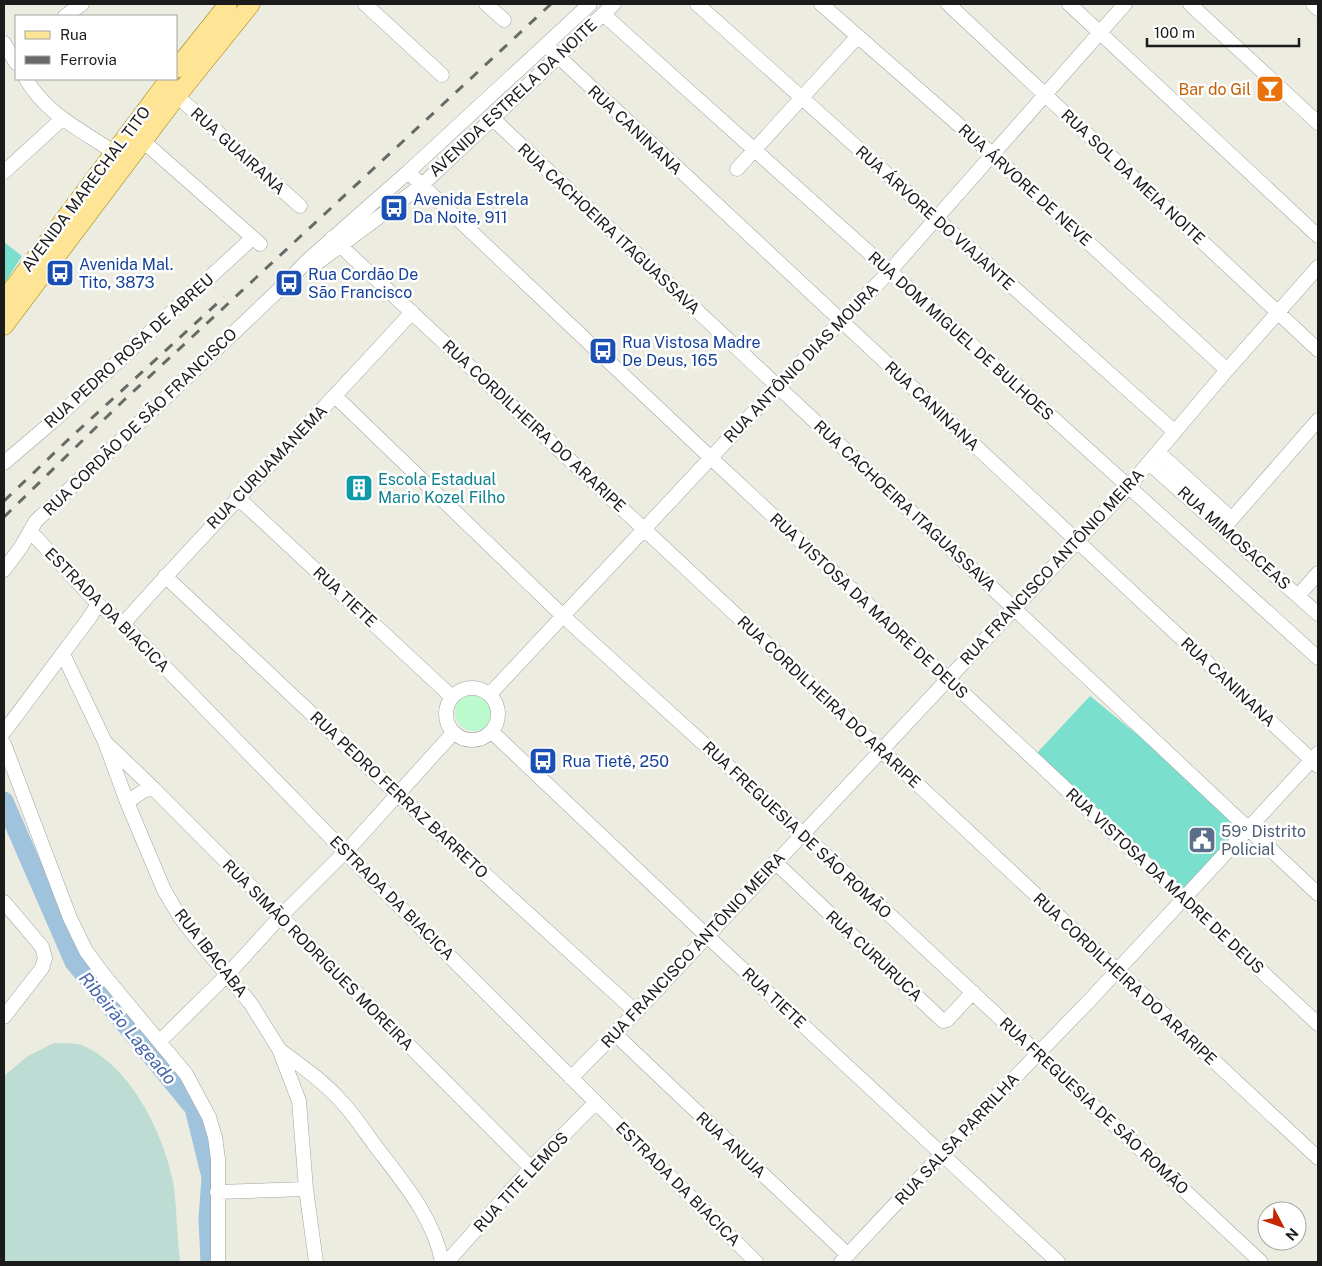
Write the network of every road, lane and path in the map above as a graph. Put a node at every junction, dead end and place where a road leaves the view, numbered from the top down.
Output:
1 (82, 4) edge
2 (228, 4) edge
3 (251, 4) edge
4 (365, 4) edge
5 (486, 4) edge
6 (590, 4) edge
7 (614, 4) edge
8 (697, 4) edge
9 (821, 4) edge
10 (948, 4) edge
11 (1069, 4) edge
12 (1125, 4) edge
13 (1190, 4) edge
14 (602, 14) junction
15 (66, 15) edge
16 (504, 20) dead end
17 (1100, 32) junction
18 (858, 36) junction
19 (546, 45) junction
20 (556, 56) junction
21 (178, 66) edge
22 (442, 75) dead end
23 (27, 80) edge
24 (168, 80) edge
25 (1045, 95) junction
26 (177, 96) junction
27 (802, 98) junction
28 (492, 118) junction
29 (62, 119) junction
30 (1318, 123) edge
31 (143, 141) junction
32 (755, 151) junction
33 (992, 154) junction
34 (121, 157) junction
35 (738, 169) dead end
36 (4, 172) edge
37 (408, 172) junction
38 (422, 185) junction
39 (300, 206) dead end
40 (938, 218) junction
41 (1318, 236) edge
42 (336, 242) junction
43 (1318, 266) edge
44 (889, 272) junction
45 (4, 300) edge
46 (412, 312) junction
47 (1278, 312) junction
48 (841, 322) junction
49 (4, 326) edge
50 (1318, 350) edge
51 (1227, 370) junction
52 (778, 387) junction
53 (335, 396) junction
54 (1318, 420) edge
55 (1175, 432) junction
56 (1154, 457) junction
57 (711, 458) junction
58 (4, 463) edge
59 (1128, 486) junction
60 (237, 497) junction
61 (1228, 524) junction
62 (644, 529) junction
63 (30, 531) junction
64 (1076, 541) junction
65 (4, 570) edge
66 (1318, 573) edge
67 (165, 576) junction
68 (1298, 596) junction
69 (98, 604) junction
70 (1014, 608) junction
71 (1318, 614) edge
72 (563, 616) junction
73 (122, 624) junction
74 (63, 654) junction
75 (1318, 658) edge
76 (948, 679) junction
77 (490, 694) junction
78 (452, 697) junction
79 (4, 732) edge
80 (453, 732) junction
81 (492, 732) junction
82 (105, 742) junction
83 (4, 744) edge
84 (881, 751) junction
85 (1316, 760) edge
86 (154, 789) junction
87 (397, 794) junction
88 (127, 802) junction
89 (1249, 829) junction
90 (802, 833) junction
91 (345, 852) junction
92 (775, 862) junction
93 (1318, 894) edge
94 (1184, 898) junction
95 (4, 902) edge
96 (280, 917) junction
97 (707, 936) junction
98 (1117, 972) junction
99 (227, 975) junction
100 (973, 992) junction
101 (636, 1012) junction
102 (4, 1017) edge
103 (1318, 1024) edge
104 (615, 1034) junction
105 (160, 1041) junction
106 (280, 1049) junction
107 (1037, 1054) junction
108 (307, 1071) junction
109 (571, 1078) junction
110 (291, 1080) junction
111 (596, 1102) junction
112 (943, 1154) junction
113 (1318, 1158) edge
114 (531, 1168) junction
115 (306, 1189) junction
116 (217, 1192) junction
117 (844, 1259) edge
118 (218, 1262) edge
119 (316, 1262) edge
120 (442, 1262) edge
121 (447, 1262) edge
122 (756, 1262) edge
123 (1058, 1262) edge
124 (1260, 1262) edge

1 - 15 street
2 - 21 main road
3 - 26 main road, AVENIDA MARECHAL TITO
4 - 22 street
5 - 16 street
6 - 19 street, AVENIDA ESTRELA DA NOITE
7 - 14 street, AVENIDA ESTRELA DA NOITE
8 - 27 street, RUA ÁRVORE DO VIAJANTE
9 - 18 street, RUA ÁRVORE DE NEVE
10 - 25 street, RUA SOL DA MEIA NOITE
11 - 17 street
12 - 17 street, RUA ANTÔNIO DIAS MOURA
13 - 30 street
14 - 20 street, AVENIDA ESTRELA DA NOITE
14 - 32 street, RUA DOM MIGUEL DE BULHOES
17 - 25 street, RUA ANTÔNIO DIAS MOURA
17 - 41 street
18 - 27 street
18 - 33 street, RUA ÁRVORE DE NEVE
19 - 20 street, RUA CANINANA
19 - 37 street, AVENIDA ESTRELA DA NOITE
20 - 28 street, AVENIDA ESTRELA DA NOITE
20 - 48 street, RUA CANINANA
23 - 29 street
24 - 34 main road, AVENIDA MARECHAL TITO
25 - 33 street, RUA ANTÔNIO DIAS MOURA
25 - 47 street, RUA SOL DA MEIA NOITE
26 - 31 main road, AVENIDA MARECHAL TITO
26 - 39 street, RUA GUAIRANA
27 - 32 street
27 - 40 street, RUA ÁRVORE DO VIAJANTE
28 - 38 street, AVENIDA ESTRELA DA NOITE
28 - 52 street, RUA CACHOEIRA ITAGUASSAVA
29 - 34 street
29 - 36 street
31 - 34 main road, AVENIDA MARECHAL TITO
31 - 58 street, RUA PEDRO ROSA DE ABREU
32 - 35 street
32 - 44 street, RUA DOM MIGUEL DE BULHOES
33 - 40 street, RUA ANTÔNIO DIAS MOURA
33 - 51 street, RUA ÁRVORE DE NEVE
34 - 45 main road, AVENIDA MARECHAL TITO
34 - 49 main road, AVENIDA MARECHAL TITO
37 - 38 street, RUA VISTOSA DA MADRE DE DEUS
37 - 42 street, AVENIDA ESTRELA DA NOITE
38 - 42 street, AVENIDA ESTRELA DA NOITE
38 - 57 street, RUA VISTOSA DA MADRE DE DEUS
40 - 44 street, RUA ANTÔNIO DIAS MOURA
40 - 55 street, RUA ÁRVORE DO VIAJANTE
42 - 46 street, RUA CORDILHEIRA DO ARARIPE
42 - 63 street, RUA CORDÃO DE SÃO FRANCISCO
43 - 47 street, RUA FRANCISCO ANTÔNIO MEIRA
44 - 48 street, RUA ANTÔNIO DIAS MOURA
44 - 59 street, RUA DOM MIGUEL DE BULHOES
46 - 53 street, RUA CURUAMANEMA
46 - 62 street, RUA CORDILHEIRA DO ARARIPE
47 - 50 street, RUA SOL DA MEIA NOITE
47 - 51 street, RUA FRANCISCO ANTÔNIO MEIRA
48 - 52 street, RUA ANTÔNIO DIAS MOURA
48 - 64 street, RUA CANINANA
51 - 55 street, RUA FRANCISCO ANTÔNIO MEIRA
52 - 57 street, RUA ANTÔNIO DIAS MOURA
52 - 70 street, RUA CACHOEIRA ITAGUASSAVA
53 - 60 street, RUA CURUAMANEMA
53 - 72 street, RUA FREGUESIA DE SÃO ROMÃO
54 - 61 street
55 - 56 street, RUA FRANCISCO ANTÔNIO MEIRA
56 - 59 street, RUA FRANCISCO ANTÔNIO MEIRA
56 - 61 street, RUA MIMOSACEAS
57 - 62 street, RUA ANTÔNIO DIAS MOURA
57 - 76 street, RUA VISTOSA DA MADRE DE DEUS
59 - 64 street, RUA FRANCISCO ANTÔNIO MEIRA
59 - 75 street, RUA DOM MIGUEL DE BULHOES
60 - 67 street, RUA CURUAMANEMA
60 - 78 street, RUA TIETE
61 - 68 street, RUA MIMOSACEAS
62 - 72 street, RUA ANTÔNIO DIAS MOURA
62 - 84 street, RUA CORDILHEIRA DO ARARIPE
63 - 65 street, RUA CORDÃO DE SÃO FRANCISCO
63 - 69 street, ESTRADA DA BIACICA
64 - 70 street, RUA FRANCISCO ANTÔNIO MEIRA
64 - 85 street, RUA CANINANA
66 - 68 street
67 - 73 street, RUA CURUAMANEMA
67 - 87 street, RUA PEDRO FERRAZ BARRETO
68 - 71 street, RUA MIMOSACEAS
69 - 73 street, ESTRADA DA BIACICA
69 - 74 street
70 - 76 street, RUA FRANCISCO ANTÔNIO MEIRA
70 - 89 street, RUA CACHOEIRA ITAGUASSAVA
72 - 77 street, RUA ANTÔNIO DIAS MOURA
72 - 90 street, RUA FREGUESIA DE SÃO ROMÃO
73 - 91 street, ESTRADA DA BIACICA
74 - 79 street
74 - 82 street, RUA IBACABA
76 - 84 street, RUA FRANCISCO ANTÔNIO MEIRA
76 - 94 street, RUA VISTOSA DA MADRE DE DEUS
77 - 78 street
77 - 81 street
78 - 80 street
80 - 81 street
80 - 87 street
81 - 97 street, RUA TIETE
82 - 86 street, RUA SIMÃO RODRIGUES MOREIRA
82 - 88 street, RUA IBACABA
83 - 105 street
84 - 90 street, RUA FRANCISCO ANTÔNIO MEIRA
84 - 98 street, RUA CORDILHEIRA DO ARARIPE
85 - 89 street, RUA SALSA PARRILHA
86 - 88 street
86 - 96 street, RUA SIMÃO RODRIGUES MOREIRA
87 - 91 street
87 - 101 street, RUA PEDRO FERRAZ BARRETO
88 - 99 street, RUA IBACABA
89 - 93 street, RUA CACHOEIRA ITAGUASSAVA
89 - 94 street, RUA SALSA PARRILHA
90 - 92 street, RUA FRANCISCO ANTÔNIO MEIRA
90 - 100 street, RUA FREGUESIA DE SÃO ROMÃO
91 - 96 street
91 - 109 street, ESTRADA DA BIACICA
92 - 97 street, RUA FRANCISCO ANTÔNIO MEIRA
92 - 100 street, RUA CURURUCA
94 - 98 street, RUA SALSA PARRILHA
94 - 103 street, RUA VISTOSA DA MADRE DE DEUS
95 - 102 street
96 - 99 street
96 - 114 street, RUA SIMÃO RODRIGUES MOREIRA
97 - 101 street, RUA FRANCISCO ANTÔNIO MEIRA
97 - 112 street, RUA TIETE
98 - 107 street, RUA SALSA PARRILHA
98 - 113 street, RUA CORDILHEIRA DO ARARIPE
99 - 105 street
99 - 106 street, RUA IBACABA
100 - 107 street, RUA FREGUESIA DE SÃO ROMÃO
101 - 104 street, RUA FRANCISCO ANTÔNIO MEIRA
104 - 109 street, RUA FRANCISCO ANTÔNIO MEIRA
104 - 117 street, RUA ANUJA
105 - 116 street
106 - 108 street
106 - 110 street, RUA IBACABA
107 - 112 street, RUA SALSA PARRILHA
107 - 124 street, RUA FREGUESIA DE SÃO ROMÃO
108 - 110 street
108 - 120 street
109 - 111 street, ESTRADA DA BIACICA
110 - 115 street, RUA IBACABA
111 - 114 street, RUA TITE LEMOS
111 - 122 street, ESTRADA DA BIACICA
112 - 117 street, RUA SALSA PARRILHA
112 - 123 street, RUA TIETE
114 - 121 street, RUA TITE LEMOS
115 - 116 street
115 - 119 street, RUA IBACABA
116 - 118 street

